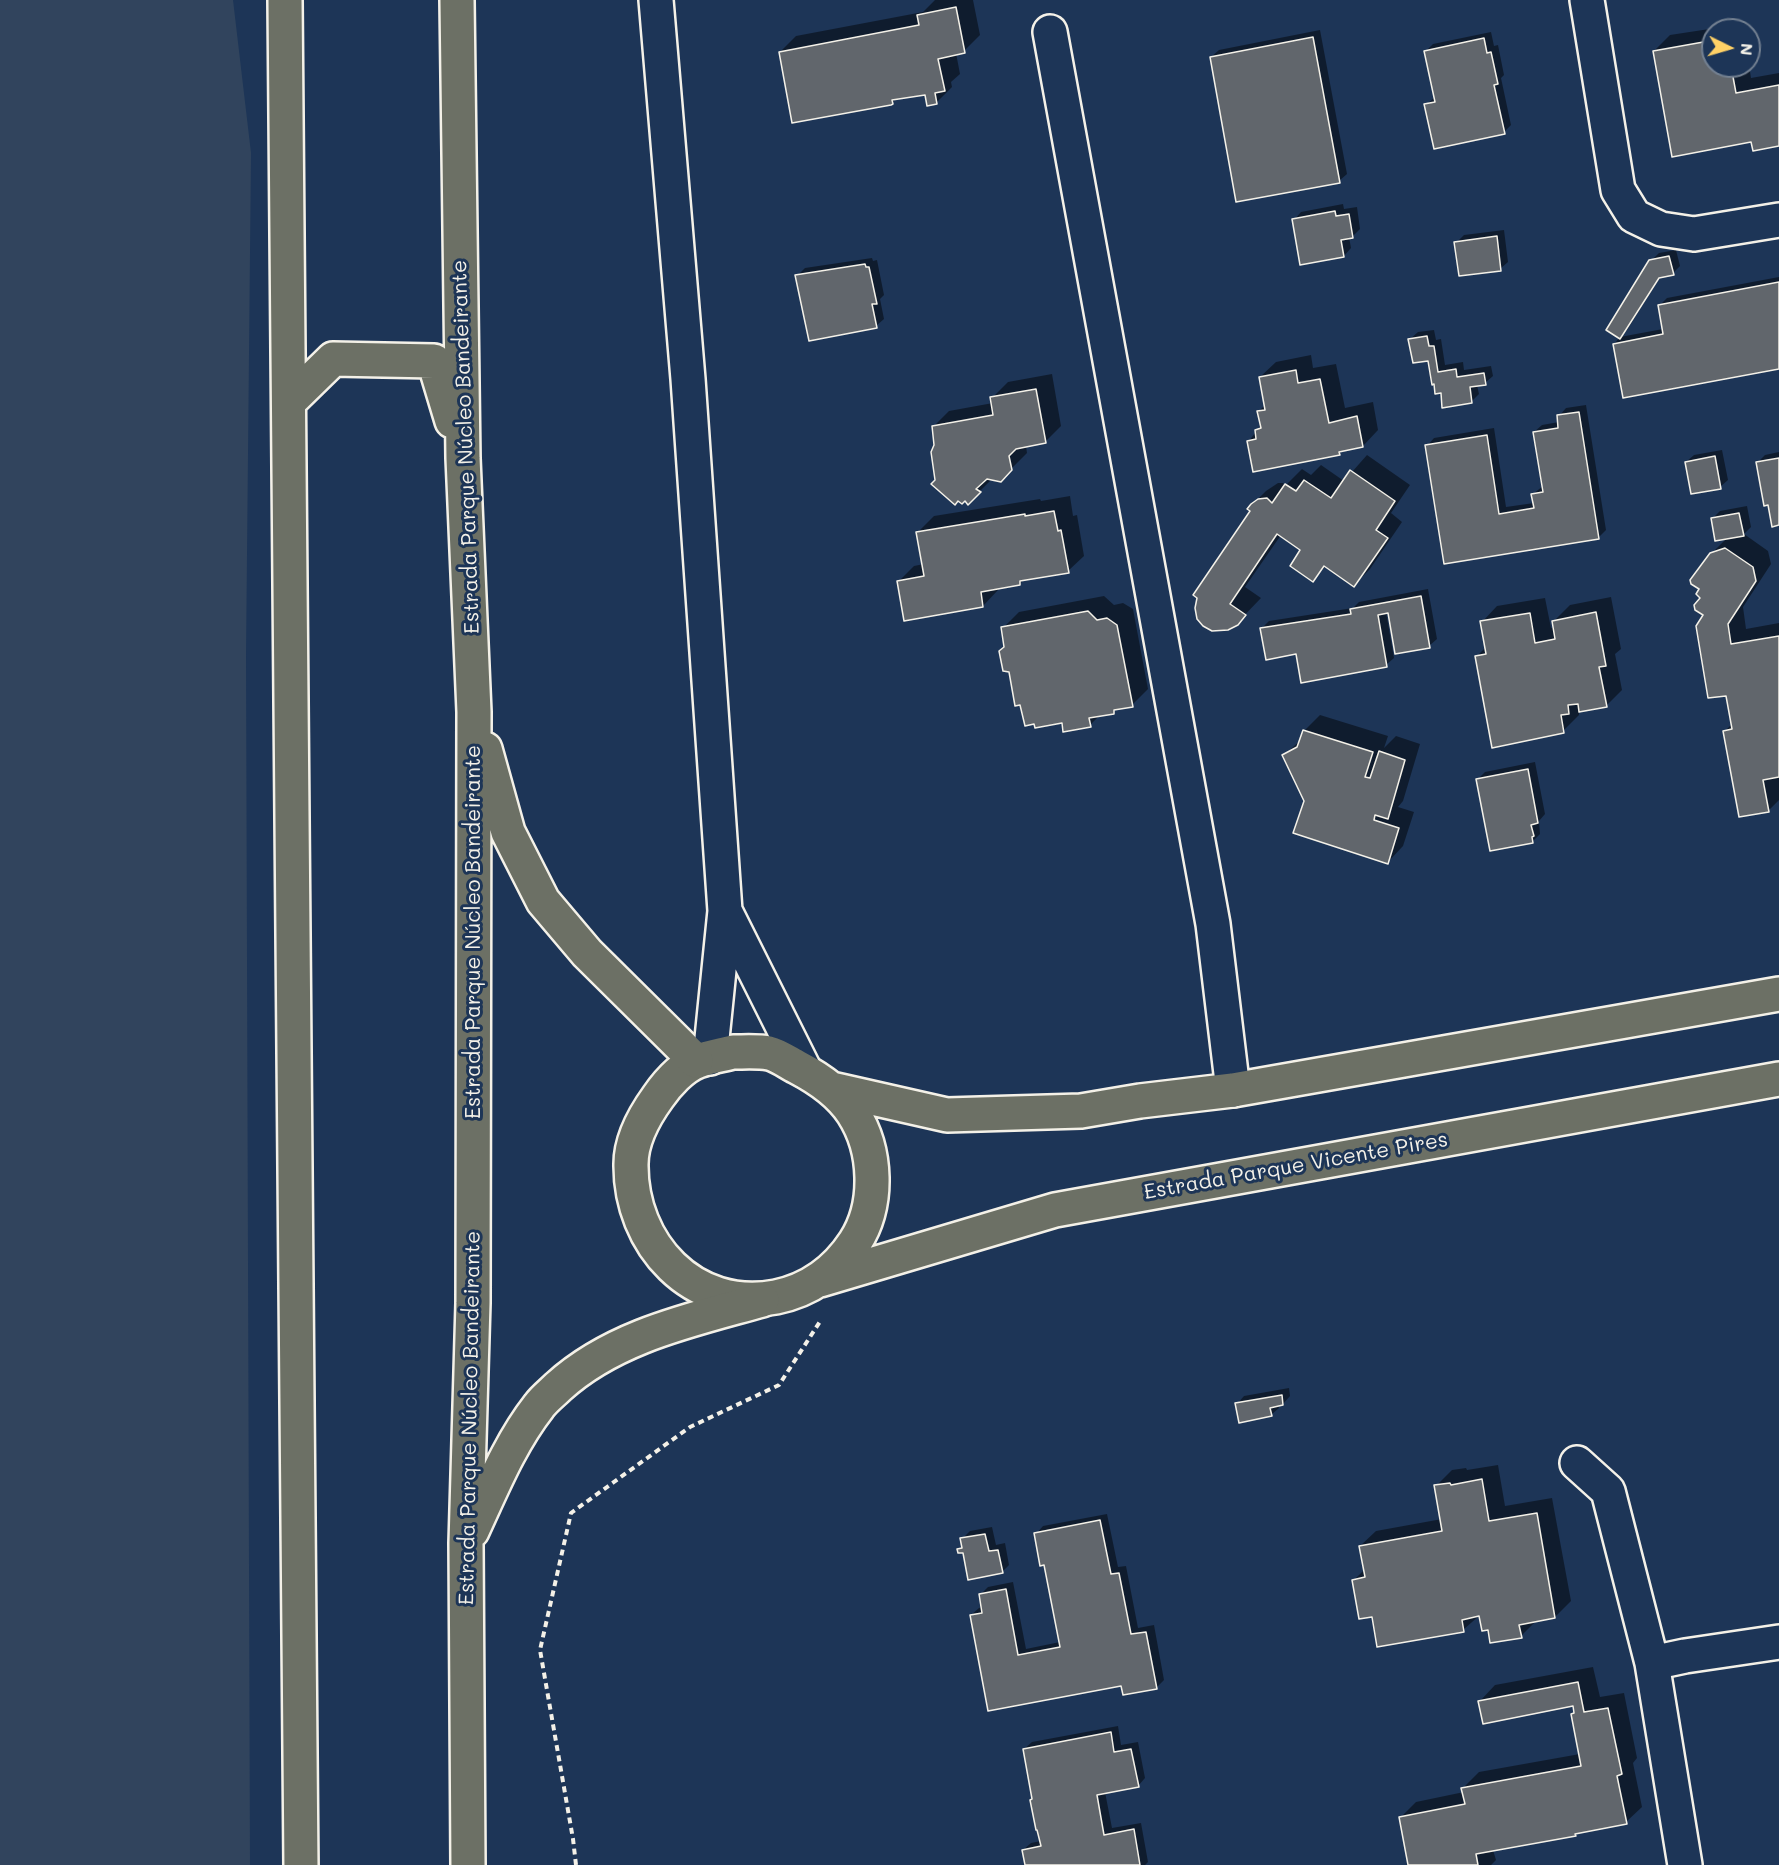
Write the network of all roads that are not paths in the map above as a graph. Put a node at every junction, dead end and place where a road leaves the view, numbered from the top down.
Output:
1 (285, 0) edge
2 (656, 0) edge
3 (1587, 0) edge
4 (458, 2) edge
5 (1050, 32) dead end
6 (1779, 220) edge
7 (289, 402) junction
8 (463, 458) junction
9 (474, 712) junction
10 (725, 911) junction
11 (1779, 994) edge
12 (703, 1060) junction
13 (1779, 1079) edge
14 (819, 1080) junction
15 (1233, 1090) junction
16 (820, 1280) junction
17 (762, 1300) junction
18 (1577, 1463) dead end
19 (466, 1543) junction
20 (1779, 1642) edge
21 (1652, 1664) junction
22 (302, 1865) edge
23 (468, 1865) edge
24 (1685, 1865) edge

1 - 7 main road
2 - 10 street
3 - 6 street
4 - 8 main road, Estrada Parque Núcleo Bandeirante
5 - 15 street
7 - 8 main road
7 - 22 main road
8 - 9 main road, Estrada Parque Núcleo Bandeirante
9 - 12 main road
9 - 19 main road, Estrada Parque Núcleo Bandeirante
10 - 12 street
10 - 14 street
11 - 15 main road, Estrada Parque Vicente Pires
12 - 14 main road, Estrada Parque Vicente Pires
12 - 17 main road, Estrada Parque Vicente Pires
13 - 16 main road, Estrada Parque Vicente Pires
14 - 15 main road, Estrada Parque Vicente Pires
14 - 16 main road, Estrada Parque Vicente Pires
16 - 17 main road, Estrada Parque Vicente Pires
17 - 19 main road
18 - 21 street
19 - 23 main road, Estrada Parque Núcleo Bandeirante
20 - 21 street
21 - 24 street

